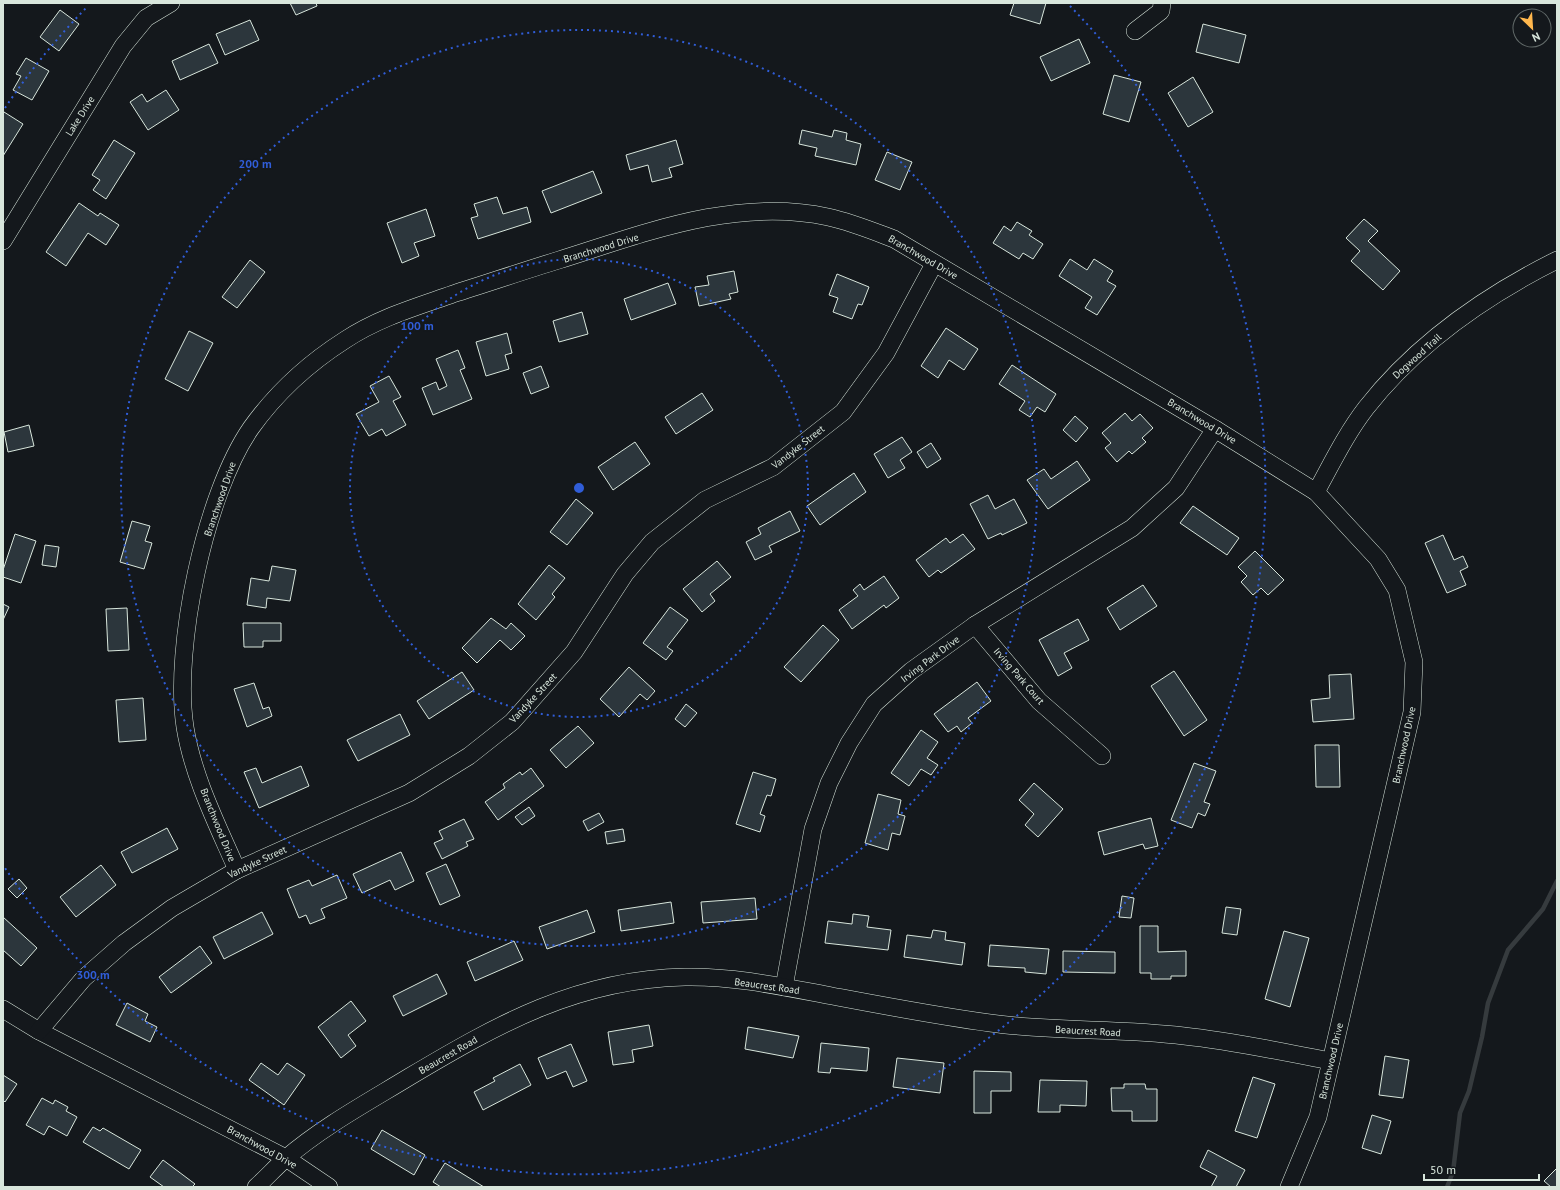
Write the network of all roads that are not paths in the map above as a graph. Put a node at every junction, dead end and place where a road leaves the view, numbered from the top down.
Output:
1 (171, 3) edge
2 (1162, 3) edge
3 (1135, 31) dead end
4 (3, 241) edge
5 (1557, 260) edge
6 (934, 264) junction
7 (1215, 428) junction
8 (1316, 492) junction
9 (975, 625) junction
10 (1102, 756) dead end
11 (237, 870) junction
12 (784, 987) junction
13 (3, 1009) edge
14 (39, 1031) junction
15 (1331, 1061) junction
16 (286, 1158) junction
17 (256, 1187) edge
18 (329, 1187) edge
19 (1289, 1187) edge

1 - 4 street, Lake Drive
2 - 3 street
5 - 8 street, Dogwood Trail
6 - 7 street, Branchwood Drive
6 - 11 street, Vandyke Street
6 - 11 street, Branchwood Drive
7 - 8 street, Branchwood Drive
7 - 9 street, Irving Park Drive
8 - 15 street, Branchwood Drive
9 - 10 street, Irving Park Court
9 - 12 street, Irving Park Drive
11 - 14 street, Vandyke Street
12 - 15 street, Beaucrest Road
12 - 16 street, Beaucrest Road
13 - 14 street, Branchwood Drive
14 - 16 street, Branchwood Drive
15 - 19 street, Branchwood Drive
16 - 17 street, Beaucrest Road
16 - 18 street, Branchwood Drive

